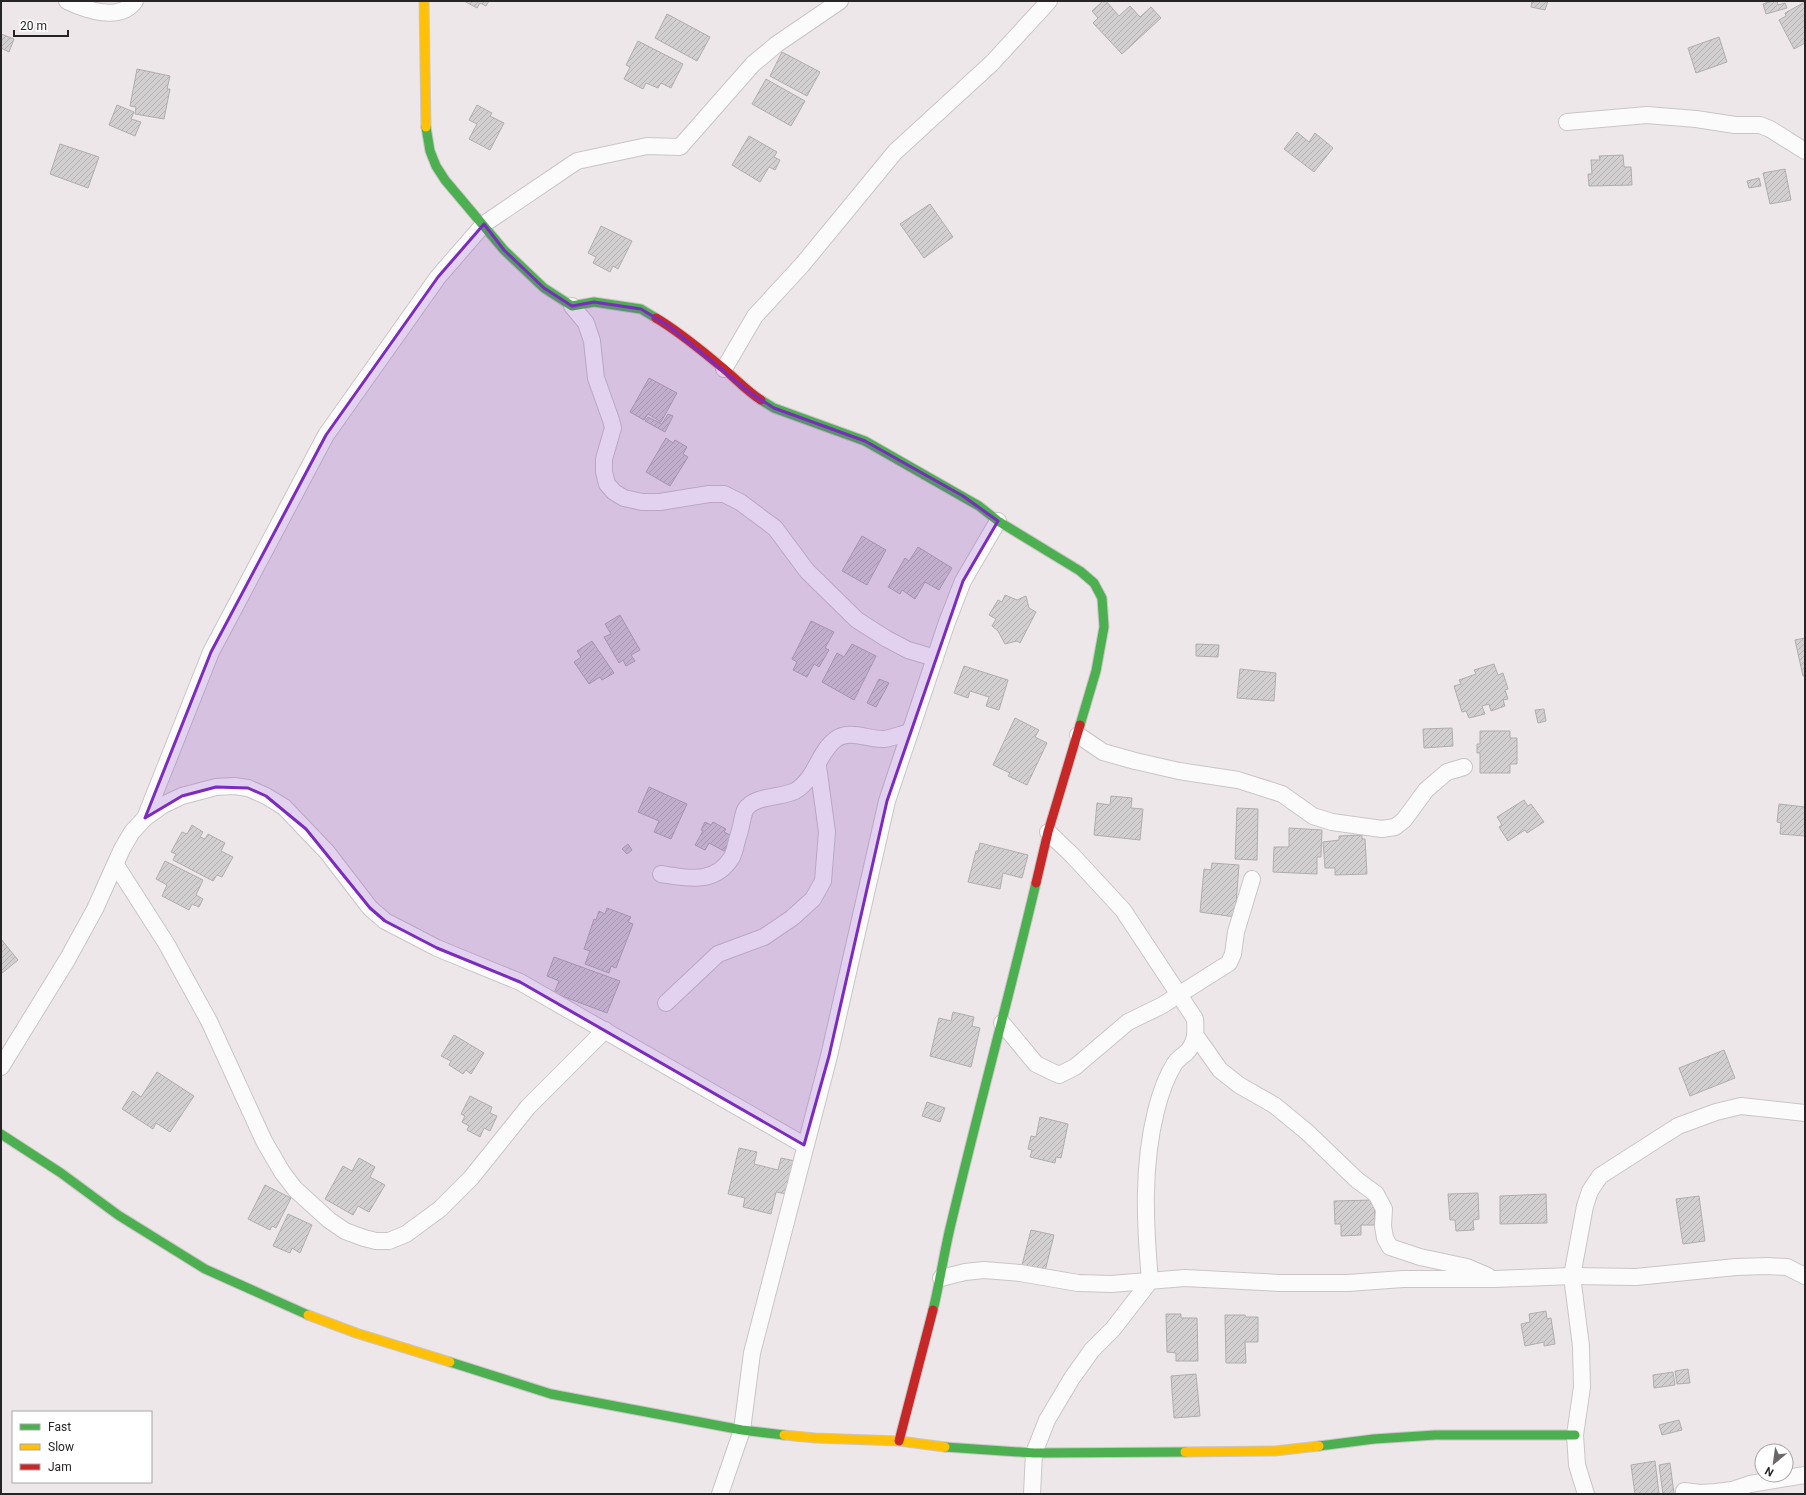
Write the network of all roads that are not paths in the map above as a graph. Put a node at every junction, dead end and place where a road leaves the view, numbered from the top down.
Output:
1 (67, 1) edge
2 (135, 1) edge
3 (424, 1) edge
4 (840, 1) edge
5 (1049, 1) edge
6 (1567, 122) dead end
7 (1805, 150) edge
8 (484, 224) junction
9 (572, 306) junction
10 (724, 369) junction
11 (998, 521) junction
12 (935, 658) junction
13 (910, 732) junction
14 (1078, 735) junction
15 (818, 766) junction
16 (1464, 767) dead end
17 (145, 818) junction
18 (1048, 832) junction
19 (116, 865) junction
20 (661, 874) dead end
21 (1252, 879) dead end
22 (1180, 995) junction
23 (666, 1003) dead end
24 (1002, 1023) junction
25 (605, 1030) junction
26 (1196, 1036) junction
27 (1, 1067) edge
28 (1805, 1113) edge
29 (1, 1134) edge
30 (804, 1145) junction
31 (1572, 1276) junction
32 (1805, 1276) edge
33 (941, 1278) junction
34 (1495, 1280) junction
35 (1150, 1281) junction
36 (742, 1430) junction
37 (1575, 1435) junction
38 (899, 1440) junction
39 (1034, 1453) junction
40 (1805, 1476) edge
41 (1684, 1490) dead end
42 (720, 1494) edge
43 (1032, 1494) edge
44 (1586, 1494) edge

1 - 2 street
3 - 8 street
4 - 8 street
5 - 10 street
6 - 7 street
8 - 9 street
8 - 17 street
9 - 10 street
9 - 12 street
10 - 11 street
11 - 12 street
11 - 14 street
12 - 13 street
13 - 15 street
13 - 30 street
14 - 16 street
14 - 18 street
15 - 20 street
15 - 23 street
17 - 19 street
17 - 25 street
18 - 22 street
18 - 24 street
19 - 25 street
19 - 27 street
21 - 22 street
22 - 24 street
22 - 26 street
24 - 33 street
25 - 30 street
26 - 34 street
26 - 35 street
28 - 31 street
29 - 36 street
30 - 36 street
31 - 32 street
31 - 34 street
31 - 37 street
33 - 35 street
33 - 38 street
34 - 35 street
35 - 39 street
36 - 38 street
36 - 42 street
37 - 39 street
37 - 44 street
38 - 39 street
39 - 43 street
40 - 41 street

